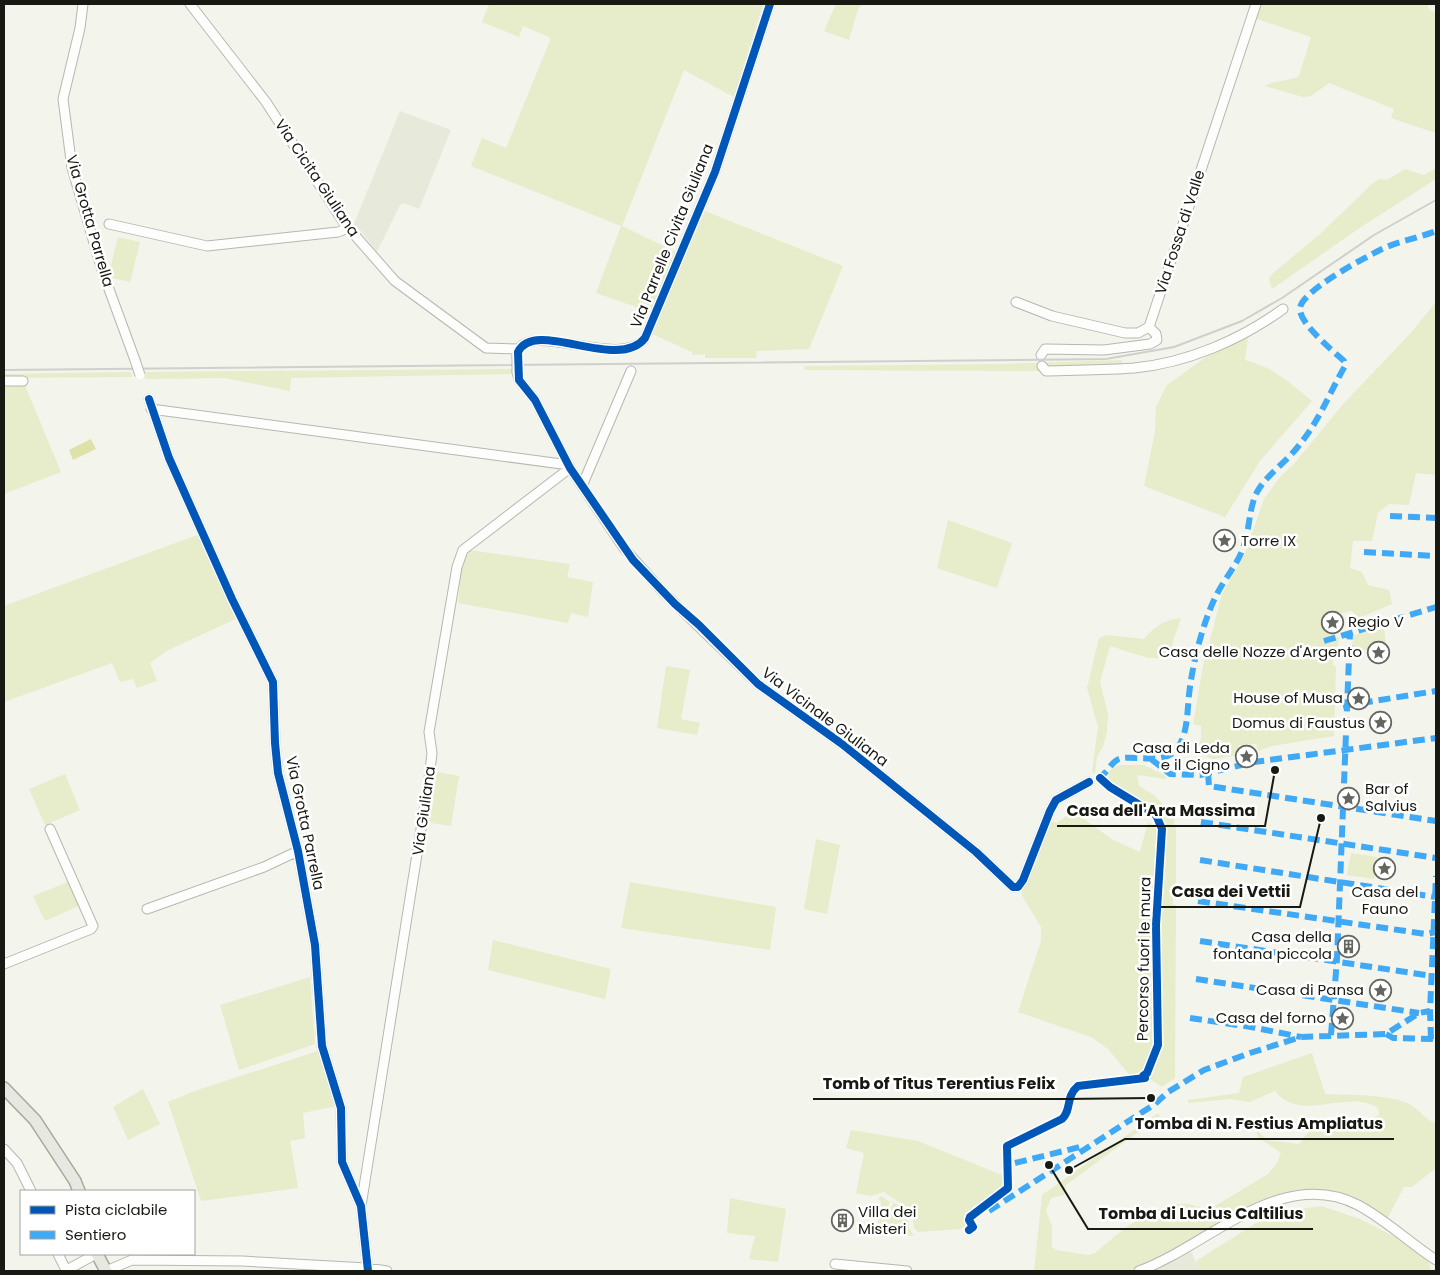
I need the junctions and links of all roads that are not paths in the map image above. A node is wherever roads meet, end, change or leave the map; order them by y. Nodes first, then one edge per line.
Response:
1 (83, 4) edge
2 (190, 4) edge
3 (770, 4) edge
4 (1256, 4) edge
5 (109, 224) dead end
6 (348, 228) junction
7 (1016, 302) dead end
8 (1282, 309) dead end
9 (1149, 327) junction
10 (518, 352) junction
11 (1041, 355) dead end
12 (1042, 366) dead end
13 (631, 371) dead end
14 (140, 375) dead end
15 (4, 381) edge
16 (23, 381) dead end
17 (148, 399) dead end
18 (151, 409) junction
19 (569, 467) junction
20 (582, 486) junction
21 (1089, 782) dead end
22 (50, 829) dead end
23 (298, 851) junction
24 (147, 910) dead end
25 (4, 964) edge
26 (4, 1088) edge
27 (4, 1149) edge
28 (30, 1190) edge
29 (79, 1190) edge
30 (361, 1206) junction
31 (58, 1255) edge
32 (95, 1255) edge
33 (98, 1255) edge
34 (1433, 1258) edge
35 (836, 1264) dead end
36 (368, 1270) edge
37 (66, 1271) edge
38 (106, 1271) edge
39 (387, 1271) edge
40 (907, 1271) edge
41 (1139, 1271) edge

1 - 14 street, Via Grotta Parrella, bridge
2 - 6 street, Via Cicita Giuliana
3 - 10 street, Via Parrelle Civita Giuliana
4 - 9 street, Via Fossa di Valle
5 - 6 street
6 - 10 street, Via Cicita Giuliana
7 - 9 street
8 - 12 street
9 - 11 street, Via Fossa di Valle
10 - 19 street, bridge
13 - 20 street
15 - 16 street
17 - 18 street, Via Grotta Parrella
18 - 19 street
18 - 23 street, Via Grotta Parrella
19 - 20 street, Via Vicinale Giuliana
19 - 30 street, Via Giuliana
20 - 21 street, Via Vicinale Giuliana
22 - 25 street
23 - 24 street
23 - 30 street, Via Grotta Parrella
26 - 29 main road
27 - 28 street
30 - 36 street, Via Grotta Parrella
31 - 37 street
32 - 37 street
33 - 38 main road
34 - 41 street
35 - 40 street
36 - 38 street
36 - 39 street

